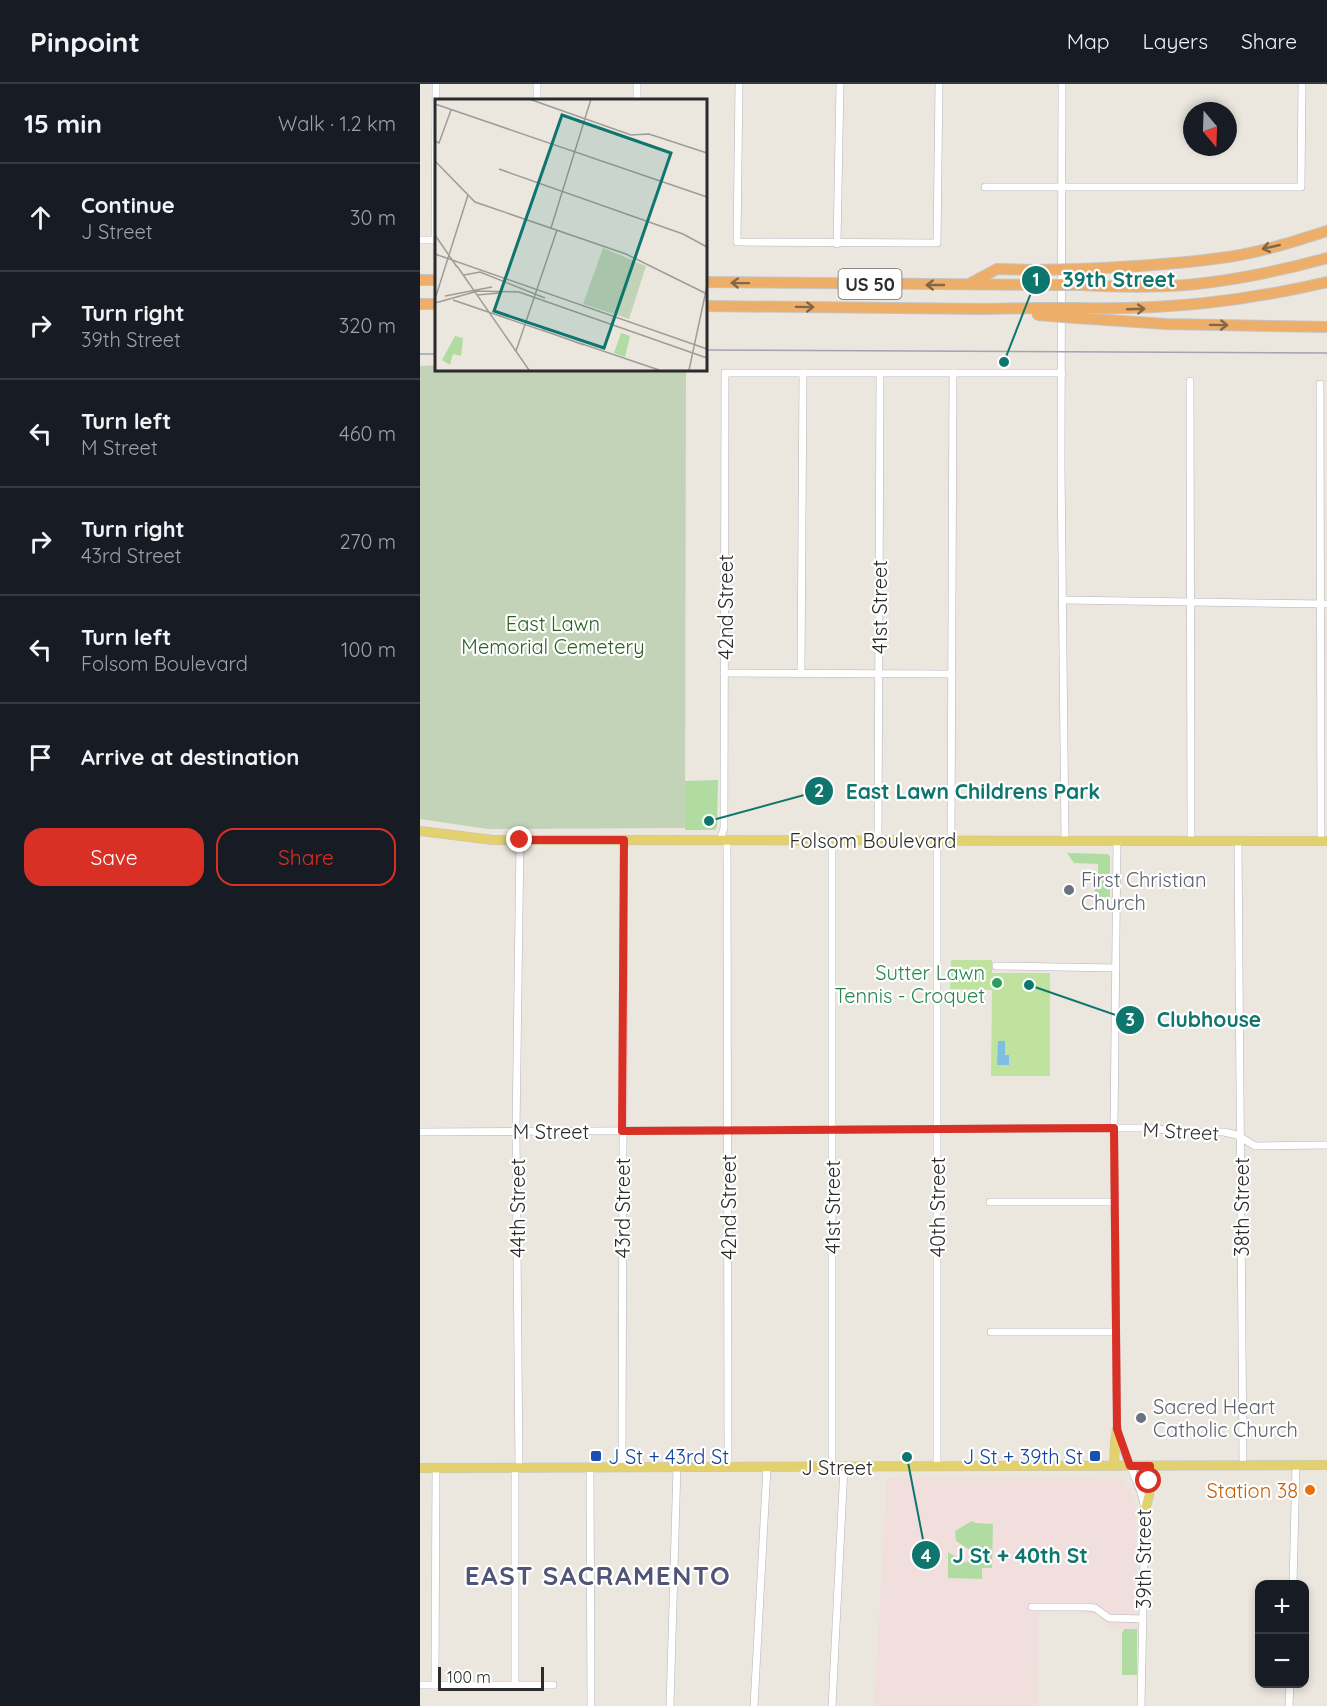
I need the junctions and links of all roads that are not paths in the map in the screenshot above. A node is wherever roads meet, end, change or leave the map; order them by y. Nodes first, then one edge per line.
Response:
1 (436, 84) edge
2 (739, 84) edge
3 (840, 84) edge
4 (939, 84) edge
5 (1062, 84) edge
6 (1302, 84) edge
7 (436, 99) edge
8 (985, 188) dead end
9 (1062, 188) junction
10 (1327, 231) edge
11 (837, 244) junction
12 (1327, 258) edge
13 (706, 282) edge
14 (1327, 282) edge
15 (968, 285) junction
16 (706, 306) edge
17 (1078, 313) junction
18 (1327, 327) edge
19 (803, 373) junction
20 (953, 373) junction
21 (1062, 373) junction
22 (880, 374) junction
23 (1190, 381) dead end
24 (1320, 384) dead end
25 (1063, 600) junction
26 (1191, 602) junction
27 (1324, 604) edge
28 (724, 673) junction
29 (801, 674) junction
30 (879, 674) junction
31 (952, 674) junction
32 (420, 831) edge
33 (520, 840) junction
34 (624, 840) junction
35 (723, 840) junction
36 (832, 840) junction
37 (937, 840) junction
38 (951, 840) junction
39 (878, 841) junction
40 (1065, 841) junction
41 (1117, 841) junction
42 (1191, 841) junction
43 (1238, 841) junction
44 (1324, 841) edge
45 (996, 966) dead end
46 (1116, 968) junction
47 (1114, 1128) junction
48 (832, 1130) junction
49 (937, 1130) junction
50 (622, 1131) junction
51 (727, 1131) junction
52 (420, 1132) edge
53 (516, 1132) junction
54 (1240, 1137) junction
55 (1327, 1145) edge
56 (990, 1202) dead end
57 (1115, 1202) junction
58 (991, 1332) dead end
59 (1116, 1332) junction
60 (1117, 1429) junction
61 (1243, 1465) junction
62 (1296, 1465) junction
63 (1327, 1465) edge
64 (937, 1466) junction
65 (1114, 1466) junction
66 (1130, 1466) junction
67 (1150, 1466) junction
68 (622, 1467) junction
69 (677, 1467) junction
70 (728, 1467) junction
71 (767, 1467) junction
72 (832, 1467) junction
73 (844, 1467) junction
74 (420, 1468) edge
75 (436, 1468) junction
76 (517, 1468) junction
77 (590, 1468) junction
78 (1145, 1510) junction
79 (1293, 1580) edge
80 (1032, 1607) dead end
81 (1143, 1619) junction
82 (420, 1685) edge
83 (435, 1685) junction
84 (515, 1685) junction
85 (553, 1685) dead end
86 (1290, 1688) edge
87 (591, 1706) edge
88 (670, 1706) edge
89 (754, 1706) edge
90 (832, 1706) edge
91 (1141, 1706) edge
92 (1289, 1706) edge

1 - 7 street
2 - 11 street
3 - 11 street
4 - 11 street
5 - 9 street
6 - 9 street
8 - 9 street
9 - 21 street
10 -> 15 highway, bridge
12 - 15 highway, US 50, bridge
15 -> 13 highway, US 50
17 -> 14 highway
16 -> 17 highway, US 50, bridge
17 -> 18 highway
19 - 22 street
19 - 28 street, 42nd Street
19 - 29 street
20 - 21 street
20 - 22 street
20 - 31 street
21 - 25 street
22 - 30 street, 41st Street
23 - 26 street
24 - 27 street
25 - 26 street
25 - 40 street
26 - 27 street
26 - 42 street
27 - 44 street
28 - 29 street
28 - 35 street, 42nd Street
29 - 30 street
30 - 31 street
30 - 39 street, 41st Street
31 - 38 street
32 - 33 main road, Folsom Boulevard
33 - 34 main road, Folsom Boulevard
33 - 53 street, 44th Street
34 - 35 main road, Folsom Boulevard
34 - 50 street, 43rd Street
35 - 36 main road, Folsom Boulevard
35 - 51 street, 42nd Street
36 - 39 main road, Folsom Boulevard
36 - 48 street, 41st Street
37 - 38 main road, Folsom Boulevard
37 - 39 main road, Folsom Boulevard
37 - 49 street, 40th Street
38 - 40 main road, Folsom Boulevard
40 - 41 main road, Folsom Boulevard
41 - 42 main road, Folsom Boulevard
41 - 46 street, 39th Street
42 - 43 main road, Folsom Boulevard
43 - 44 main road, Folsom Boulevard
43 - 54 street, 38th Street
45 - 46 street
46 - 47 street, 39th Street
47 - 49 street, M Street
47 - 54 street, M Street
47 - 57 street, 39th Street
48 - 49 street, M Street
48 - 51 street, M Street
48 - 72 street, 41st Street
49 - 64 street, 40th Street
50 - 51 street, M Street
50 - 53 street, M Street
50 - 68 street, 43rd Street
51 - 70 street, 42nd Street
52 - 53 street, M Street
53 - 76 street, 44th Street
54 - 55 street, M Street
54 - 61 street, 38th Street
56 - 57 street
57 - 59 street, 39th Street
58 - 59 street
59 - 60 street, 39th Street
60 - 65 main road
60 - 66 street, 39th Street
61 - 62 main road, J Street
61 - 67 main road, J Street
62 - 63 main road, J Street
62 - 79 street
64 - 65 main road, J Street
64 - 73 main road, J Street
65 - 66 main road, J Street
66 - 67 main road, J Street
66 - 78 street, 39th Street
67 - 78 main road
68 - 69 main road, J Street
68 - 77 main road, J Street
69 - 70 main road, J Street
69 - 88 street
70 - 71 main road, J Street
71 - 72 main road, J Street
71 - 89 street
72 - 73 main road, J Street
73 - 90 street
74 - 75 main road, J Street
75 - 76 main road, J Street
75 - 83 street
76 - 77 main road, J Street
76 - 84 street, 44th Street
77 - 87 street
78 - 81 street, 39th Street
80 - 81 street
81 - 91 street, 39th Street
82 - 83 street
83 - 84 street
84 - 85 street
86 - 92 street

